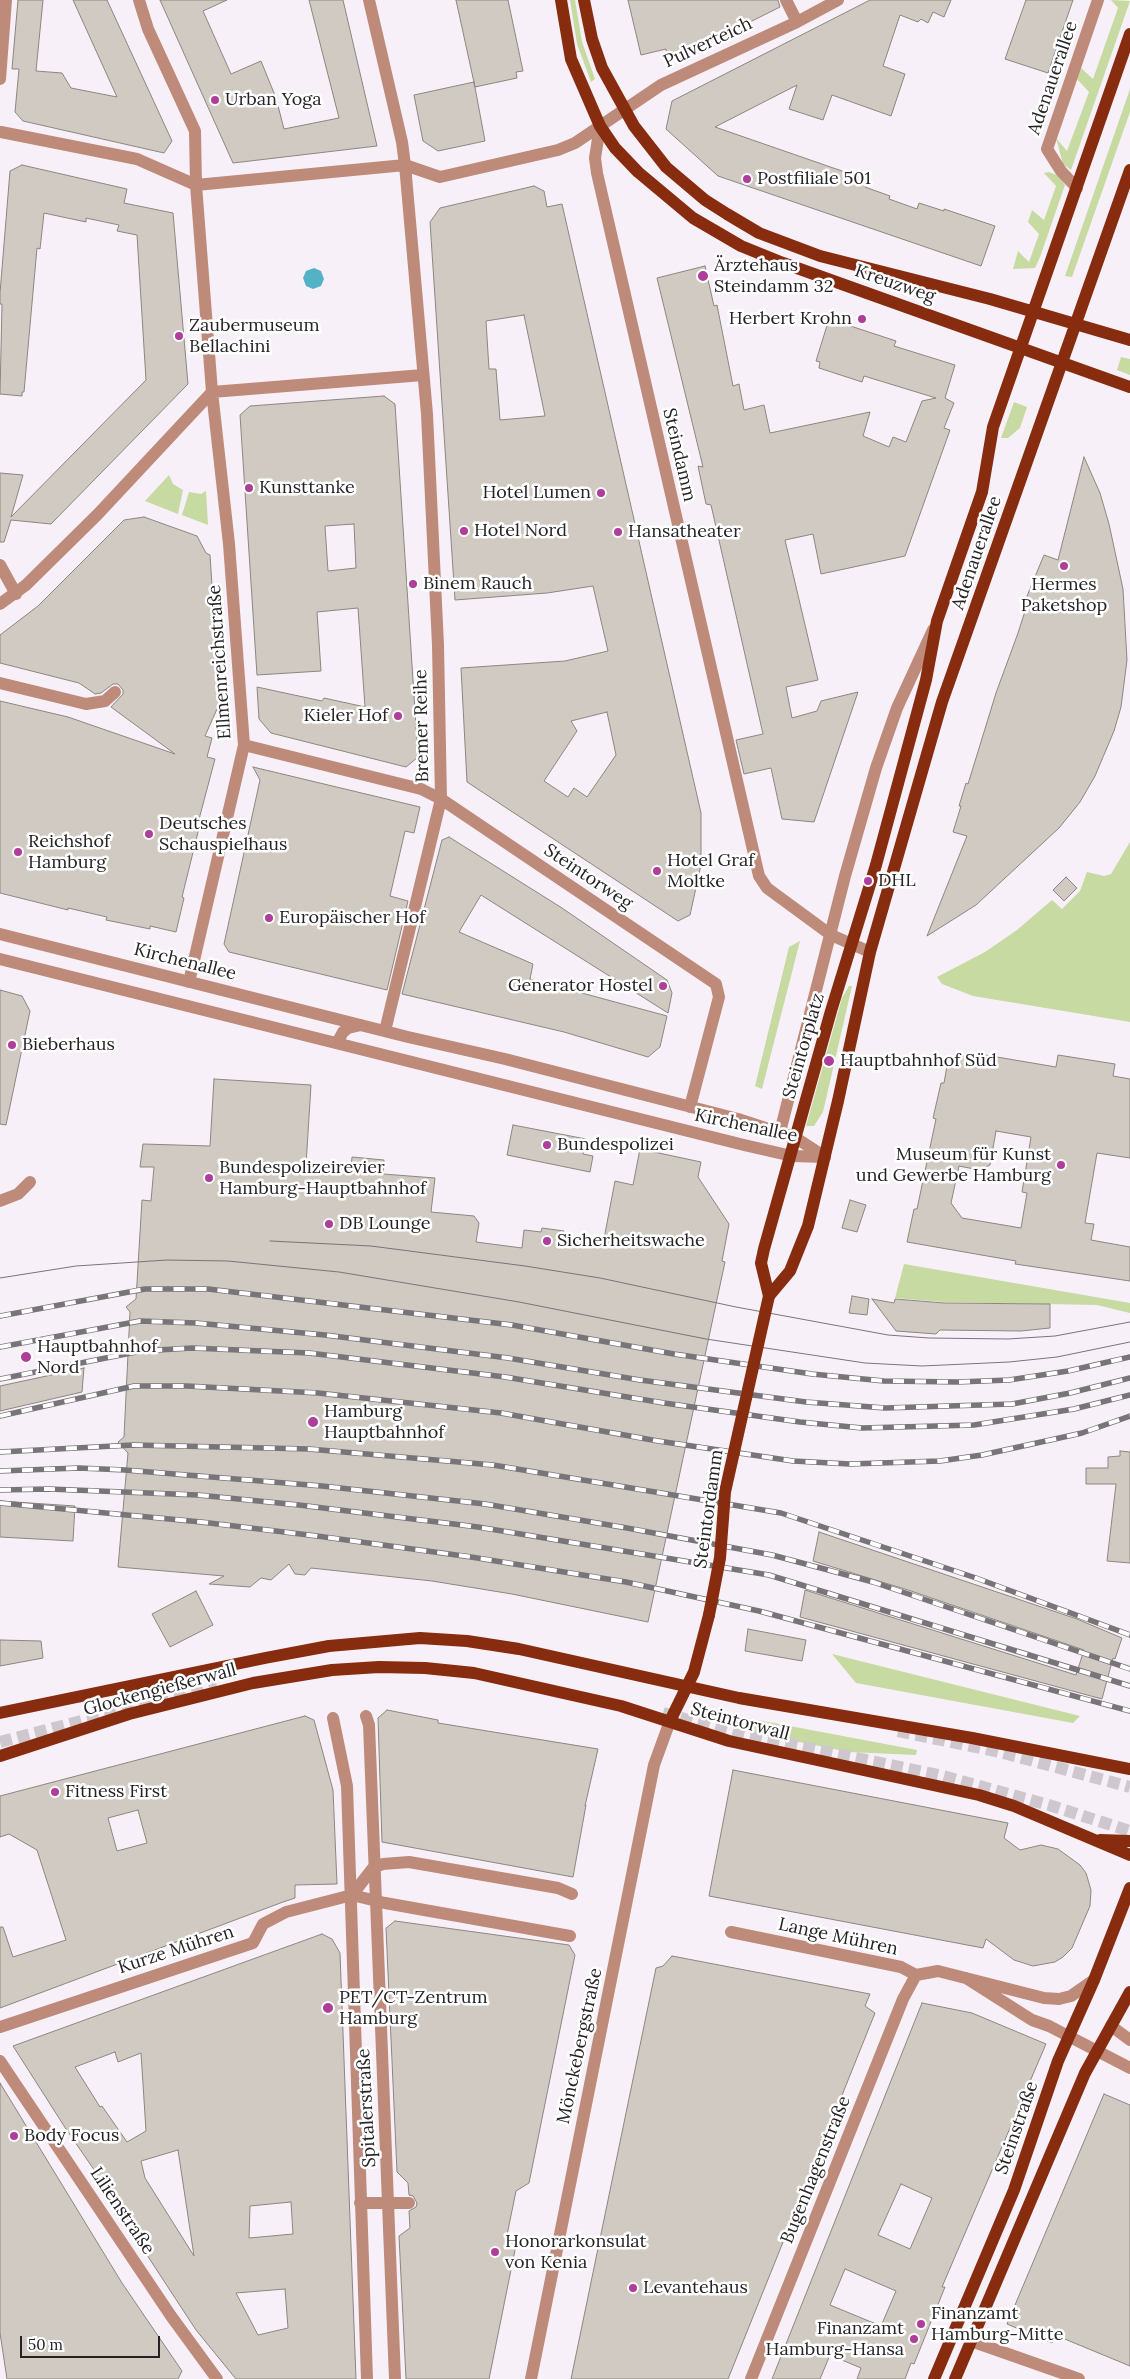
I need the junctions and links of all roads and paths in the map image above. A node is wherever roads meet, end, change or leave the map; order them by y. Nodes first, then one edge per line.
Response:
1 (6, 0) edge
2 (139, 0) edge
3 (369, 0) edge
4 (561, 0) edge
5 (584, 0) edge
6 (786, 0) edge
7 (838, 0) edge
8 (1098, 0) edge
9 (797, 22) junction
10 (1130, 34) edge
11 (0, 79) edge
12 (624, 110) junction
13 (600, 126) junction
14 (0, 134) edge
15 (405, 165) junction
16 (1130, 170) edge
17 (196, 185) junction
18 (1077, 188) junction
19 (1034, 312) junction
20 (1076, 324) junction
21 (1130, 340) edge
22 (1022, 347) junction
23 (1063, 363) junction
24 (423, 375) junction
25 (1130, 387) edge
26 (212, 392) junction
27 (0, 565) edge
28 (16, 594) junction
29 (0, 604) edge
30 (937, 621) junction
31 (0, 683) edge
32 (115, 692) dead end
33 (244, 745) junction
34 (440, 799) junction
35 (0, 934) edge
36 (831, 935) junction
37 (852, 946) junction
38 (870, 952) junction
39 (0, 959) edge
40 (189, 982) junction
41 (361, 1025) junction
42 (385, 1031) junction
43 (337, 1043) junction
44 (690, 1107) junction
45 (780, 1132) junction
46 (796, 1138) junction
47 (792, 1156) junction
48 (825, 1157) junction
49 (30, 1182) dead end
50 (0, 1201) edge
51 (769, 1296) junction
52 (329, 1646) joint
53 (332, 1670) joint
54 (689, 1686) junction
55 (0, 1713) edge
56 (366, 1716) dead end
57 (333, 1718) dead end
58 (670, 1721) junction
59 (0, 1756) edge
60 (1130, 1769) edge
61 (1098, 1840) junction
62 (1130, 1841) edge
63 (1130, 1855) edge
64 (373, 1868) junction
65 (1130, 1888) edge
66 (572, 1894) dead end
67 (352, 1895) junction
68 (375, 1901) junction
69 (730, 1932) dead end
70 (570, 1936) dead end
71 (916, 1975) junction
72 (966, 1978) junction
73 (1094, 1980) junction
74 (1130, 1992) edge
75 (1111, 2026) junction
76 (0, 2027) edge
77 (1070, 2037) junction
78 (1130, 2040) edge
79 (1096, 2050) junction
80 (0, 2061) edge
81 (1130, 2068) edge
82 (360, 2203) junction
83 (388, 2203) junction
84 (409, 2203) dead end
85 (971, 2341) junction
86 (217, 2379) edge
87 (366, 2379) edge
88 (396, 2379) edge
89 (531, 2379) edge
90 (750, 2379) edge
91 (934, 2379) edge
92 (955, 2379) edge
93 (1079, 2379) edge

1 - 11 street
2 - 17 street, Ellmenreichstraße
3 - 15 street, Bremer Reihe
4 - 13 main road
5 - 12 main road
6 - 9 street
7 - 9 street, Pulverteich
8 - 18 street, Adenauerallee
9 - 12 street, Pulverteich
10 - 18 main road, Adenauerallee
12 - 13 street, Pulverteich
12 - 19 main road, Kreuzweg
13 - 15 street, Pulverteich
13 - 22 main road, Kreuzweg
13 - 36 street, Steindamm
14 - 17 street
15 - 17 street
15 - 24 street, Bremer Reihe
16 - 20 main road, Adenauerallee
17 - 26 street, Ellmenreichstraße
18 - 19 main road, Adenauerallee
19 - 20 main road, Kreuzweg
19 - 22 main road, Adenauerallee
20 - 21 main road, Kreuzweg
20 - 23 main road, Adenauerallee
22 - 23 main road, Kreuzweg
22 - 30 main road, Adenauerallee
23 - 25 main road, Kreuzweg
23 - 38 main road, Adenauerallee
24 - 26 street
24 - 34 street, Bremer Reihe
26 - 28 street
26 - 33 street, Ellmenreichstraße
27 - 28 street
28 - 29 street
30 - 36 street, Adenauerallee
30 - 37 main road, Adenauerallee
31 - 32 street
33 - 34 street, Steintorweg
33 - 40 street, Ellmenreichstraße
34 - 42 street, Bremer Reihe
34 - 44 street, Steintorweg
35 - 40 street, Kirchenallee
36 - 37 street, Steindamm
36 - 45 street, Steintorplatz
37 - 38 street, Steindamm
37 - 46 main road, Steintorplatz
38 - 48 main road
39 - 43 street, Kirchenallee
40 - 41 street, Kirchenallee
41 - 42 street, Kirchenallee
41 - 43 street
42 - 44 street, Kirchenallee
43 - 47 street, Kirchenallee
44 - 45 street, Kirchenallee
45 - 46 street, Kirchenallee
46 - 47 main road, Steintorplatz
46 - 48 street, Kirchenallee
47 - 48 street, Kirchenallee
47 - 51 main road, Steintordamm
48 - 51 main road, Steintordamm
49 - 50 street
51 - 54 main road, Steintordamm, bridge
52 - 54 main road, Steintorwall
52 - 55 main road, Glockengießerwall
53 - 58 main road, Steintorwall
53 - 59 main road, Glockengießerwall
54 - 58 main road, Steintordamm
54 - 60 main road, Steintorwall
56 - 64 street, Spitalerstraße
57 - 67 street, Spitalerstraße
58 - 61 main road, Steintorwall
58 - 89 street, Mönckebergstraße
61 - 62 main road
61 - 63 main road, Steintorwall
64 - 66 street
64 - 67 street
64 - 68 street, Spitalerstraße
65 - 73 main road, Steinstraße
67 - 68 street, Kurze Mühren
67 - 76 street, Kurze Mühren
67 - 82 street, Spitalerstraße
68 - 70 street
68 - 83 street, Spitalerstraße
69 - 71 street, Lange Mühren
71 - 72 street, Lange Mühren
71 - 90 street, Bugenhagenstraße
72 - 73 street, Lange Mühren
72 - 77 street, Lange Mühren
73 - 77 main road, Steinstraße
74 - 75 main road
75 - 78 street
75 - 79 main road
77 - 79 street, Lange Mühren
77 - 91 main road, Steinstraße
79 - 81 street, Lange Mühren
79 - 85 main road
80 - 86 street, Lilienstraße
82 - 83 street
82 - 87 street, Spitalerstraße
83 - 84 street
83 - 88 street, Spitalerstraße
85 - 92 main road
85 - 93 street

